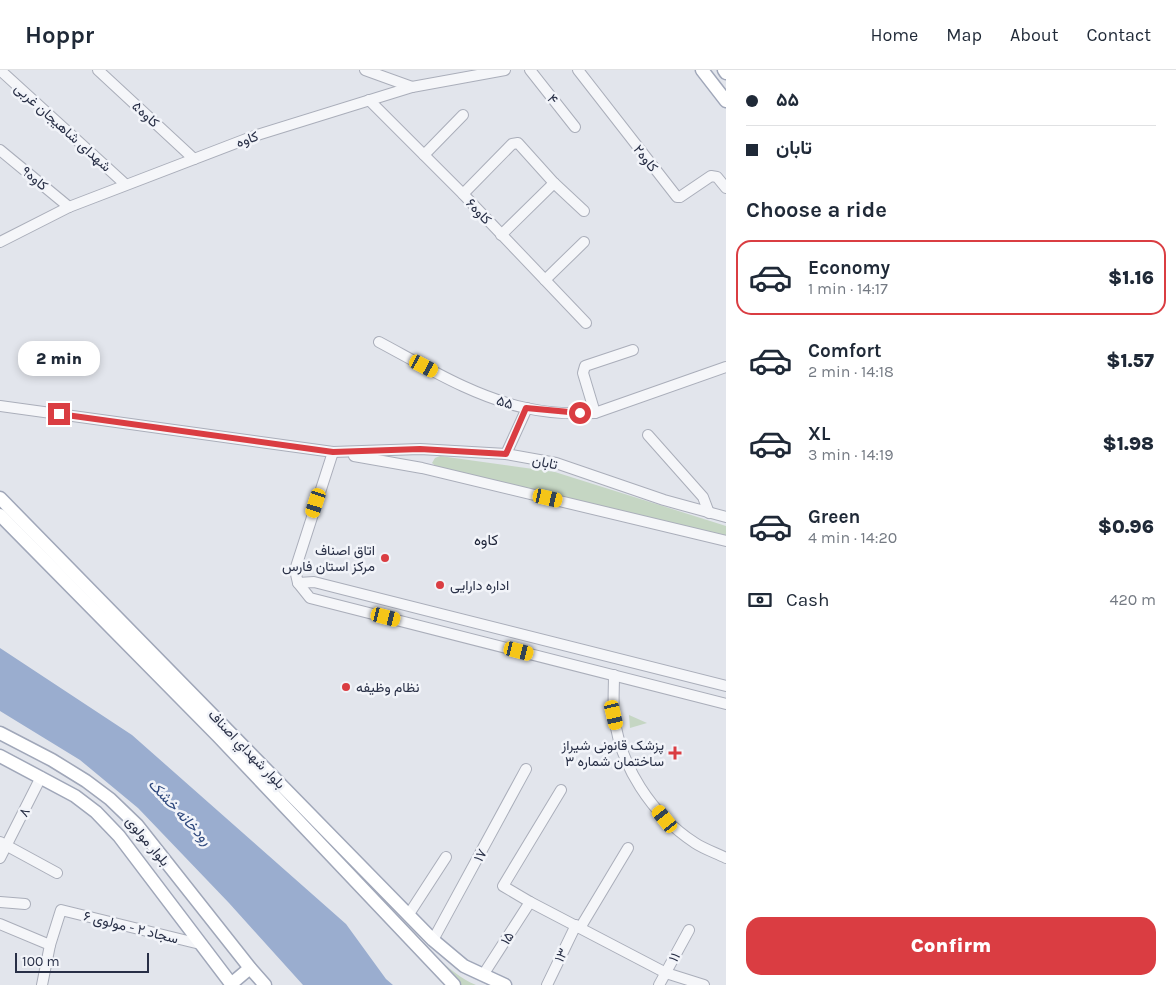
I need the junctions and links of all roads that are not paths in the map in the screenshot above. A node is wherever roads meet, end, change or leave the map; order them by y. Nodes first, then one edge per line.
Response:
1 (0, 70) edge
2 (98, 70) edge
3 (366, 70) edge
4 (505, 70) edge
5 (530, 70) edge
6 (578, 70) edge
7 (702, 70) edge
8 (377, 72) edge
9 (412, 87) junction
10 (369, 100) junction
11 (726, 101) edge
12 (462, 115) dead end
13 (576, 127) dead end
14 (0, 150) edge
15 (424, 155) junction
16 (194, 158) junction
17 (125, 184) junction
18 (554, 184) junction
19 (726, 188) edge
20 (463, 194) junction
21 (69, 207) junction
22 (584, 211) dead end
23 (501, 235) junction
24 (0, 242) edge
25 (584, 242) dead end
26 (545, 280) junction
27 (586, 323) dead end
28 (379, 342) dead end
29 (633, 350) dead end
30 (726, 367) edge
31 (0, 406) edge
32 (526, 408) junction
33 (595, 413) junction
34 (648, 435) dead end
35 (333, 452) junction
36 (506, 454) junction
37 (0, 498) edge
38 (709, 513) junction
39 (0, 515) edge
40 (726, 517) edge
41 (726, 541) edge
42 (298, 583) junction
43 (614, 676) junction
44 (726, 686) edge
45 (726, 704) edge
46 (0, 733) edge
47 (0, 756) edge
48 (526, 769) dead end
49 (41, 778) junction
50 (561, 790) dead end
51 (3, 844) edge
52 (628, 848) dead end
53 (446, 857) dead end
54 (0, 858) edge
55 (726, 858) edge
56 (56, 873) dead end
57 (0, 902) edge
58 (530, 902) junction
59 (25, 904) dead end
60 (409, 914) junction
61 (0, 924) edge
62 (578, 926) junction
63 (689, 930) dead end
64 (433, 940) junction
65 (200, 944) junction
66 (50, 946) junction
67 (250, 968) junction
68 (666, 973) junction
69 (484, 975) junction
70 (231, 984) edge
71 (42, 985) edge
72 (265, 985) edge
73 (454, 985) edge
74 (505, 985) edge
75 (547, 985) edge
76 (659, 985) edge
77 (704, 985) edge

1 - 17 street, شهدای شاهیجان غربی
2 - 16 street, کاوه۵
3 - 8 street
4 - 9 street, کاوه
5 - 13 street, ۴
6 - 19 street, کاوه۲
7 - 11 main road
8 - 9 street
9 - 10 street, کاوه
10 - 15 street, کاوه۶
10 - 16 street, کاوه
12 - 15 street
14 - 21 street, کاوه۹
15 - 20 street, کاوه۶
16 - 17 street, کاوه
17 - 21 street, کاوه
18 - 20 street
18 - 22 street
18 - 23 street
20 - 23 street, کاوه۶
21 - 24 street, کاوه
23 - 26 street, کاوه۶
25 - 26 street
26 - 27 street, کاوه۶
28 - 32 street, ۵۵
29 - 33 street
30 - 33 street, ۵۵
31 - 35 street, تابان
32 - 33 street, ۵۵
32 - 36 street
34 - 38 street
35 - 36 street, تابان
35 - 41 street
35 - 42 street
36 - 38 street, تابان
37 - 60 main road, بلوار شهداي اصناف
38 - 40 street, تابان
39 - 73 main road, بلوار شهداي اصناف
42 - 43 street
42 - 44 street
43 - 45 street
43 - 55 street
46 - 67 main road, بلوار مولوی
47 - 49 main road, بلوار مولوی
48 - 64 street, ۱۷
49 - 51 street, ۸
49 - 65 main road, بلوار مولوی
50 - 58 street
51 - 54 street
51 - 56 street
52 - 62 street, ۱۳
53 - 60 street
57 - 59 street
58 - 62 street
58 - 69 street, ۱۵
60 - 64 main road, بلوار شهداي اصناف
61 - 66 street
62 - 68 street
62 - 75 street, ۱۳
63 - 68 street, ۱۱
64 - 69 main road, بلوار شهداي اصناف
65 - 66 street, سجاد ۲ - مولوی ۶
65 - 70 main road, بلوار مولوی
66 - 71 street
67 - 70 main road
67 - 72 main road, بلوار مولوی
68 - 76 street, ۱۱
68 - 77 street
69 - 74 main road, بلوار شهداي اصناف

